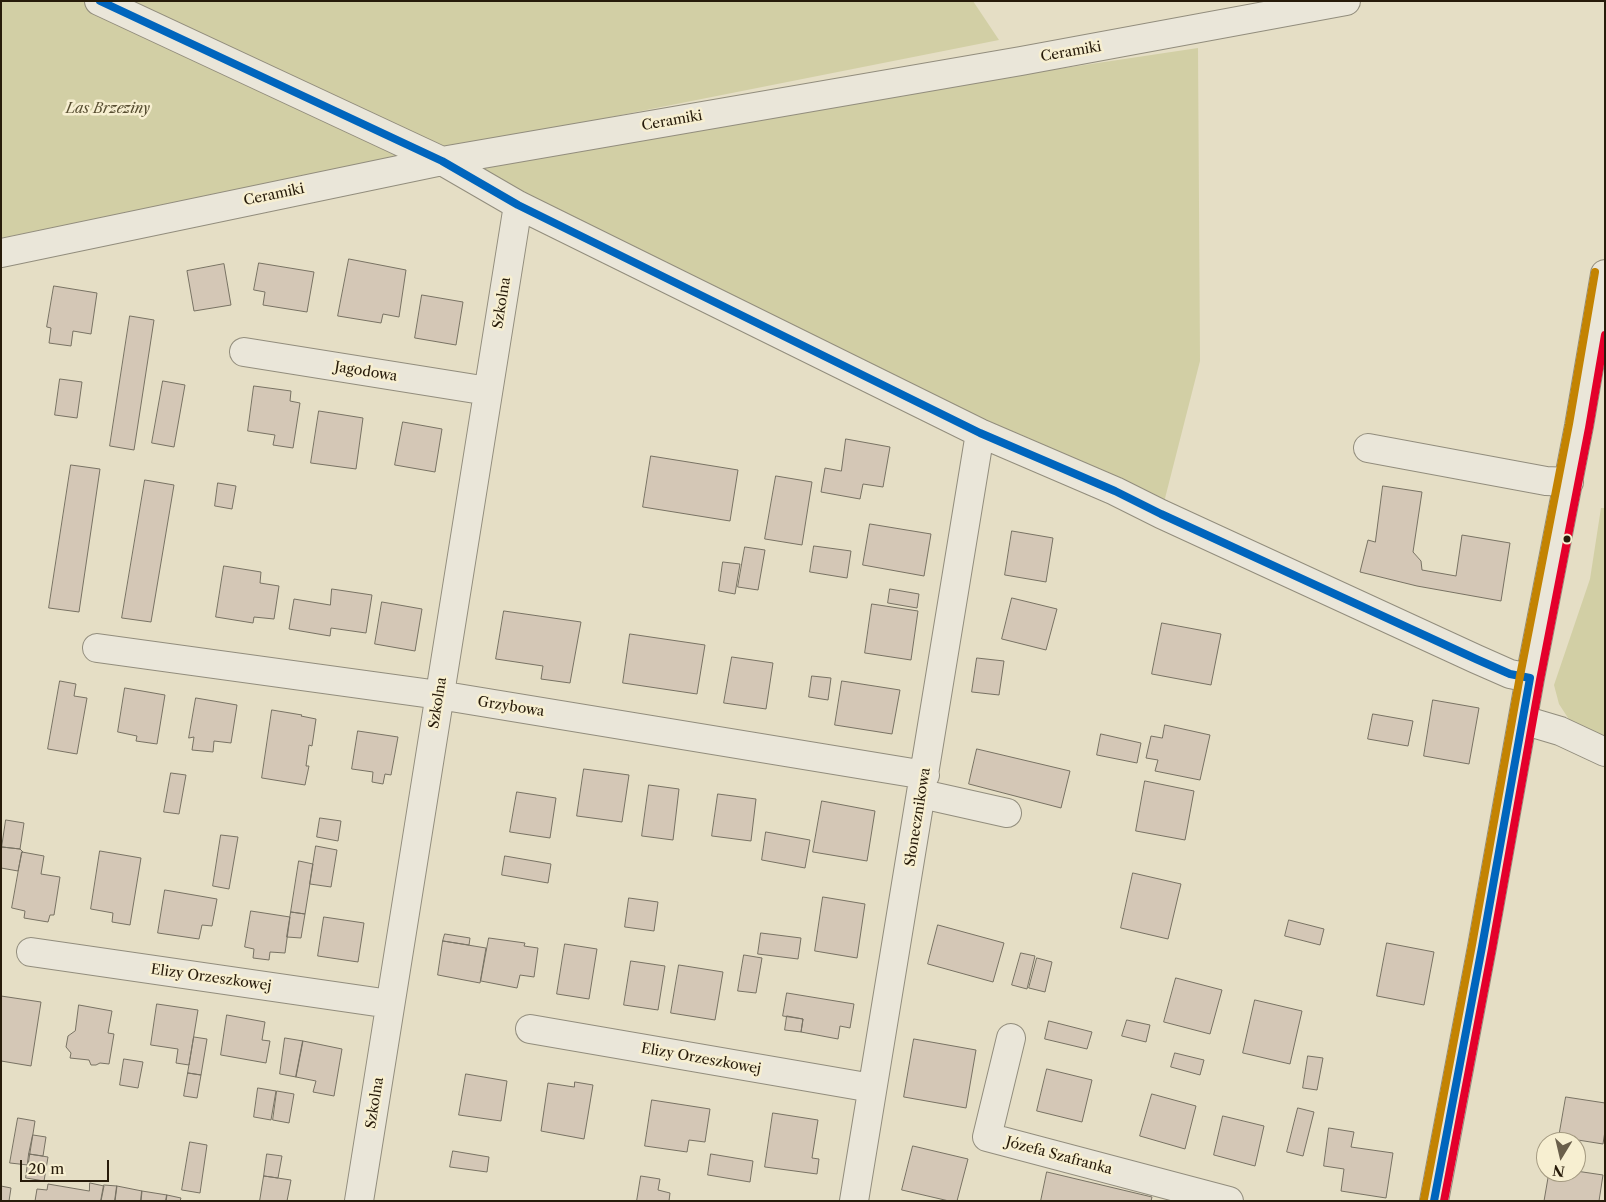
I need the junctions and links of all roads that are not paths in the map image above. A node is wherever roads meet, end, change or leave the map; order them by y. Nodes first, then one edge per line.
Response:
1 (100, 1) edge
2 (1346, 1) edge
3 (442, 161) junction
4 (518, 205) junction
5 (1, 252) edge
6 (1605, 274) edge
7 (244, 352) dead end
8 (488, 391) junction
9 (980, 433) junction
10 (1368, 448) dead end
11 (1568, 482) junction
12 (96, 648) dead end
13 (1530, 678) junction
14 (440, 695) junction
15 (1523, 720) junction
16 (1605, 752) edge
17 (923, 784) junction
18 (1007, 813) dead end
19 (31, 952) dead end
20 (390, 1004) junction
21 (530, 1029) dead end
22 (1011, 1038) dead end
23 (872, 1088) junction
24 (359, 1201) edge
25 (854, 1201) edge
26 (1229, 1201) edge
27 (1434, 1201) edge

1 - 3 street
2 - 3 street, Ceramiki
3 - 4 street
3 - 5 street, Ceramiki
4 - 8 street, Szkolna
4 - 9 street
6 - 11 street
7 - 8 street, Jagodowa
8 - 14 street, Szkolna
9 - 13 street
9 - 17 street, Słonecznikowa
10 - 11 street
11 - 13 street
12 - 14 street, Grzybowa
13 - 15 street
14 - 17 street, Grzybowa
14 - 20 street, Szkolna
15 - 16 street
15 - 27 street
17 - 18 street, Grzybowa
17 - 23 street, Słonecznikowa
19 - 20 street, Elizy Orzeszkowej
20 - 24 street, Szkolna
21 - 23 street, Elizy Orzeszkowej
22 - 26 street, Józefa Szafranka
23 - 25 street, Słonecznikowa

